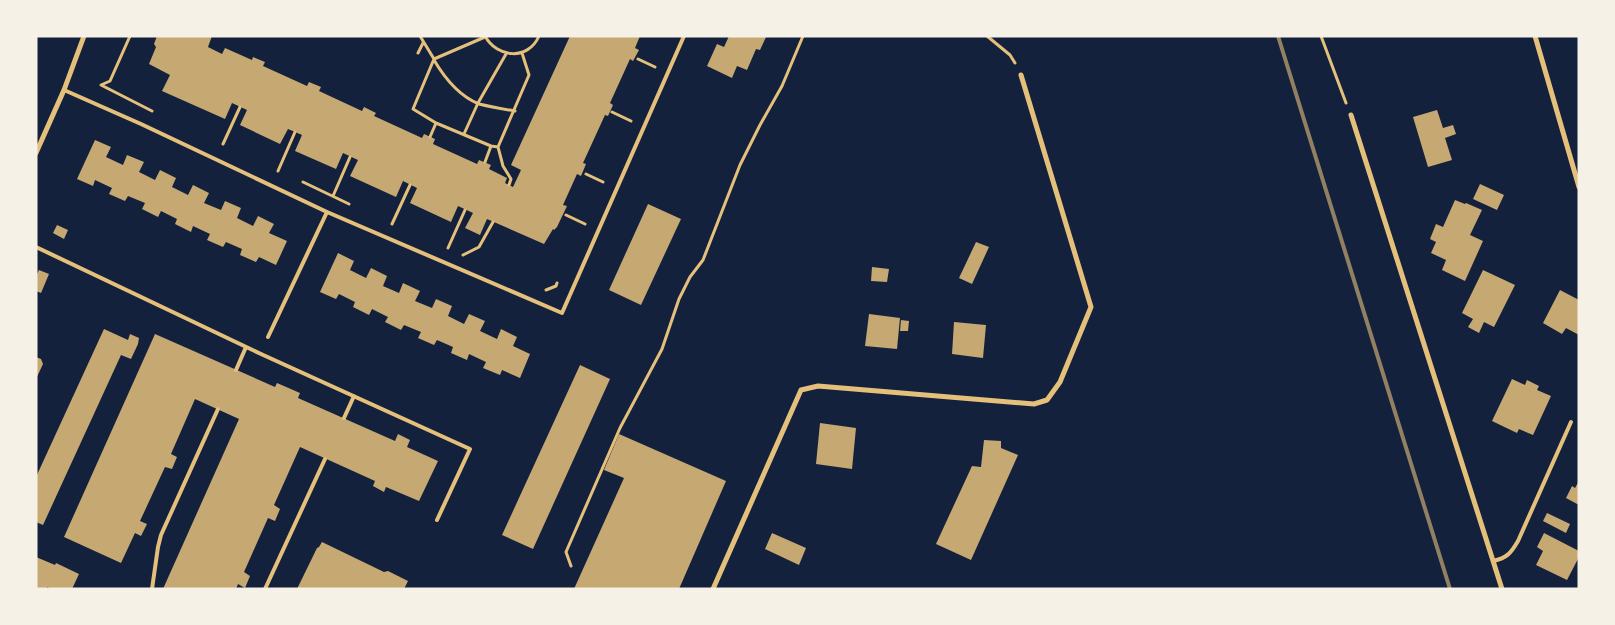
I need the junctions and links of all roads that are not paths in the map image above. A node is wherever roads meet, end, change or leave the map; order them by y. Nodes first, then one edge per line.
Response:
1 (684, 36) edge
2 (1535, 36) edge
3 (82, 37) edge
4 (1021, 75) road end
5 (64, 90) junction
6 (1351, 115) road end
7 (36, 137) edge
8 (42, 140) junction
9 (36, 153) edge
10 (1579, 187) edge
11 (327, 212) junction
12 (36, 247) edge
13 (268, 337) dead end
14 (246, 347) junction
15 (236, 370) dead end
16 (354, 396) junction
17 (218, 410) dead end
18 (344, 418) dead end
19 (1571, 422) dead end
20 (325, 459) dead end
21 (437, 520) dead end
22 (1494, 561) junction
23 (152, 589) edge
24 (265, 589) edge
25 (713, 589) edge
26 (1502, 589) edge

1 - 11 lane
2 - 10 street
3 - 5 street
4 - 25 street
5 - 8 street
5 - 11 lane
6 - 22 street
7 - 8 lane
8 - 9 street
11 - 13 lane
12 - 14 lane
14 - 15 lane
14 - 16 lane
16 - 18 lane
16 - 21 lane
17 - 23 lane
19 - 22 lane
20 - 24 lane
22 - 26 street

